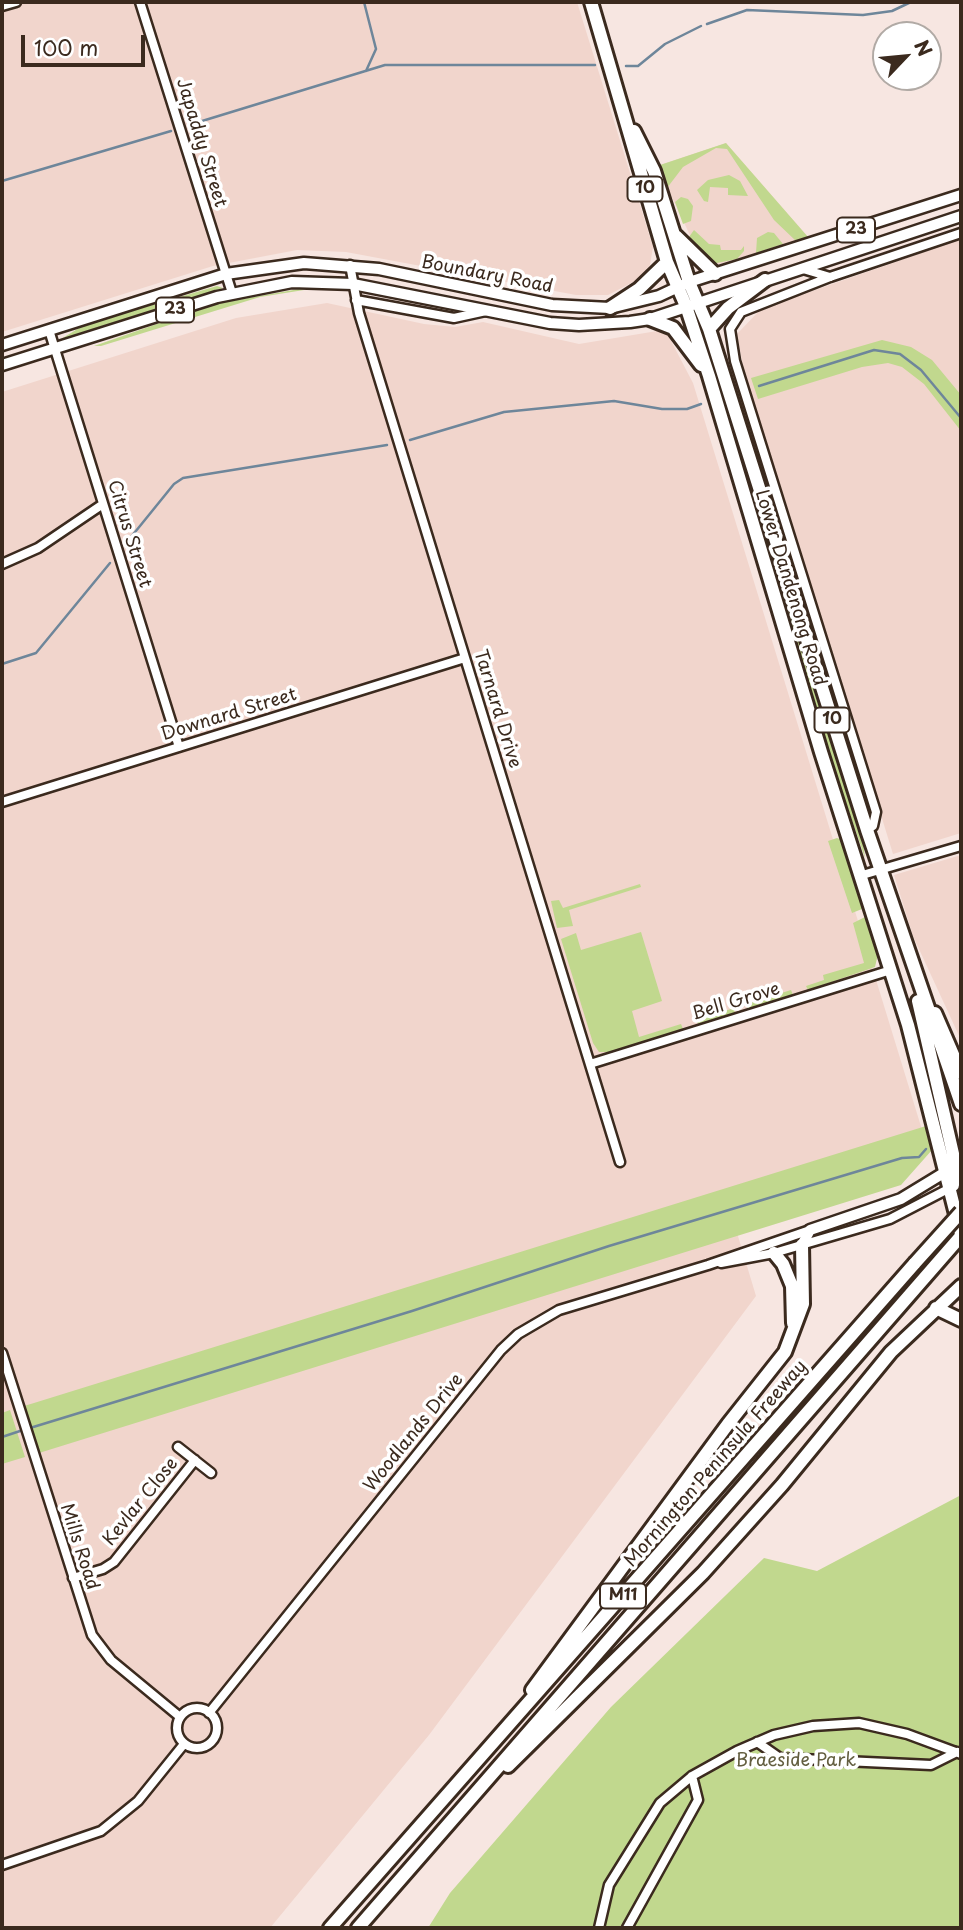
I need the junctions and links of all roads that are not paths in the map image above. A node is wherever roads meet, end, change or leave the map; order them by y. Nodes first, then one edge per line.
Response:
1 (16, 2) edge
2 (140, 2) edge
3 (591, 2) edge
4 (2, 6) edge
5 (626, 115) junction
6 (961, 195) edge
7 (961, 216) edge
8 (674, 233) junction
9 (961, 233) edge
10 (667, 261) junction
11 (350, 265) junction
12 (802, 268) junction
13 (226, 274) junction
14 (715, 274) junction
15 (830, 278) junction
16 (765, 280) junction
17 (689, 282) junction
18 (353, 284) junction
19 (677, 288) junction
20 (232, 293) junction
21 (356, 300) junction
22 (692, 304) junction
23 (610, 308) junction
24 (486, 311) junction
25 (650, 319) junction
26 (709, 329) junction
27 (49, 330) junction
28 (2, 345) edge
29 (55, 349) junction
30 (719, 359) junction
31 (2, 365) edge
32 (739, 373) junction
33 (709, 376) junction
34 (103, 504) junction
35 (2, 564) edge
36 (466, 658) junction
37 (179, 747) junction
38 (2, 802) edge
39 (867, 830) junction
40 (961, 846) edge
41 (881, 870) junction
42 (859, 876) junction
43 (912, 967) junction
44 (891, 970) junction
45 (920, 989) junction
46 (590, 1064) junction
47 (961, 1073) edge
48 (961, 1104) edge
49 (620, 1162) dead end
50 (954, 1164) edge
51 (950, 1188) junction
52 (961, 1212) edge
53 (810, 1230) junction
54 (961, 1235) edge
55 (802, 1245) junction
56 (774, 1253) junction
57 (708, 1265) junction
58 (961, 1286) edge
59 (936, 1308) junction
60 (961, 1320) edge
61 (792, 1338) junction
62 (2, 1353) edge
63 (178, 1447) dead end
64 (195, 1460) junction
65 (211, 1473) dead end
66 (73, 1578) junction
67 (209, 1713) junction
68 (180, 1717) junction
69 (757, 1742) junction
70 (184, 1744) junction
71 (959, 1753) edge
72 (477, 1763) junction
73 (692, 1776) junction
74 (2, 1865) edge
75 (330, 1928) edge
76 (360, 1928) edge
77 (599, 1928) edge
78 (627, 1928) edge

1 - 4 street
2 - 13 street, Japaddy Street
3 - 5 highway, Lower Dandenong Road / 10
5 - 8 highway, Lower Dandenong Road / 10
5 - 10 highway, Lower Dandenong Road / 10
6 - 14 main road, Boundary Road / 23
7 - 12 main road, Boundary Road / 23
8 - 14 highway
8 - 17 highway, Lower Dandenong Road / 10
9 - 15 street
10 - 19 highway, Lower Dandenong Road / 10
10 - 23 highway
11 - 13 main road, Boundary Road / 23
11 - 18 street, Tarnard Drive
11 - 23 main road, Boundary Road / 23
12 - 15 street
12 - 16 main road, Boundary Road / 23
13 - 20 street, Japaddy Street
13 - 27 main road, Boundary Road / 23
14 - 17 main road, Boundary Road / 23
15 - 32 street, Lower Dandenong Road
16 - 22 main road, Boundary Road / 23
16 - 26 highway
17 - 19 main road, Boundary Road / 23
17 - 22 highway, Lower Dandenong Road / 10
18 - 20 main road, Boundary Road / 23
18 - 21 street, Tarnard Drive
18 - 24 main road, Boundary Road / 23
19 - 22 highway, Lower Dandenong Road / 10
19 - 23 main road, Boundary Road / 23
20 - 29 main road, Boundary Road / 23
21 - 24 street, Boundary Road
21 - 36 street, Tarnard Drive
22 - 25 main road, Boundary Road / 23
22 - 26 highway, Lower Dandenong Road / 10
22 - 33 highway, Lower Dandenong Road / 10
24 - 25 main road, Boundary Road / 23
25 - 33 highway
26 - 30 highway, Lower Dandenong Road / 10
27 - 28 main road, Boundary Road / 23
27 - 29 street, Citrus Street
29 - 31 main road, Boundary Road / 23
29 - 34 street, Citrus Street
30 - 32 street
30 - 39 highway, Lower Dandenong Road / 10
32 - 39 street, Lower Dandenong Road
33 - 42 highway, Lower Dandenong Road / 10
34 - 35 street
34 - 37 street, Citrus Street
36 - 37 street, Downard Street
36 - 46 street, Tarnard Drive
37 - 38 street, Downard Street
39 - 41 highway, Lower Dandenong Road / 10
40 - 41 street
41 - 42 street
41 - 43 highway, Lower Dandenong Road / 10
42 - 44 highway, Lower Dandenong Road / 10
43 - 45 highway, Lower Dandenong Road / 10
43 - 50 highway
44 - 46 street, Bell Grove
44 - 50 highway, Lower Dandenong Road / 10
45 - 47 highway
45 - 48 highway, Lower Dandenong Road / 10
46 - 49 street, Tarnard Drive
50 - 51 highway
50 - 53 main road, Woodlands Drive
51 - 54 highway
51 - 55 street, Woodlands Drive
52 - 72 highway, Mornington Peninsula Freeway / M11, bridge
53 - 55 main road
53 - 57 street, Woodlands Drive
54 - 76 highway, Mornington Peninsula Freeway / M11
55 - 56 street, Woodlands Drive
55 - 61 highway
56 - 57 street, Woodlands Drive
56 - 61 highway
57 - 67 street, Woodlands Drive
58 - 59 highway
59 - 60 highway
59 - 76 highway
61 - 72 highway
62 - 66 street, Mills Road
63 - 64 street, Kevlar Close
64 - 65 street, Kevlar Close
64 - 66 street, Kevlar Close
66 - 68 street, Mills Road
67 - 68 street
67 - 70 street
68 - 70 street
69 - 71 street
69 - 71 street
69 - 73 street
70 - 74 street
72 - 75 highway, Mornington Peninsula Freeway / M11
73 - 77 street
73 - 78 street

